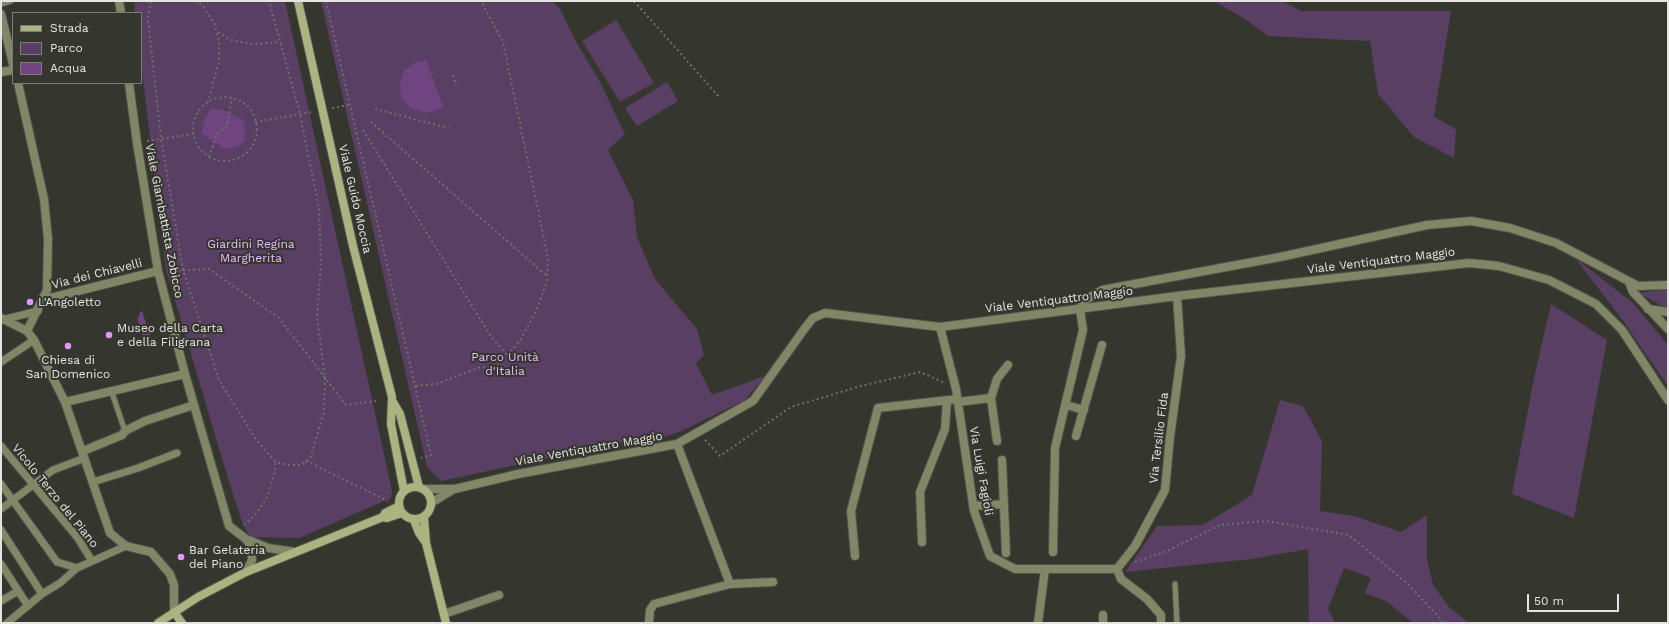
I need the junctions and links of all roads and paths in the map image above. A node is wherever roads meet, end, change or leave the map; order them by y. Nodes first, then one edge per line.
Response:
1 (11, 1) edge
2 (119, 1) edge
3 (151, 1) edge
4 (195, 1) edge
5 (269, 1) edge
6 (298, 1) edge
7 (326, 1) edge
8 (481, 1) edge
9 (634, 1) edge
10 (1, 4) edge
11 (121, 12) edge
12 (1, 14) edge
13 (217, 31) junction
14 (10, 36) edge
15 (281, 42) junction
16 (12, 55) edge
17 (12, 70) edge
18 (1, 72) edge
19 (453, 75) dead end
20 (18, 84) edge
21 (129, 84) edge
22 (456, 86) dead end
23 (232, 98) junction
24 (720, 98) dead end
25 (208, 102) junction
26 (349, 105) junction
27 (375, 108) dead end
28 (323, 110) junction
29 (300, 114) junction
30 (255, 122) junction
31 (370, 122) dead end
32 (449, 128) dead end
33 (363, 130) dead end
34 (194, 134) junction
35 (161, 139) junction
36 (137, 143) junction
37 (209, 157) junction
38 (182, 270) junction
39 (158, 271) junction
40 (547, 276) junction
41 (1629, 282) junction
42 (1668, 285) edge
43 (1177, 296) junction
44 (42, 300) junction
45 (1080, 309) junction
46 (1648, 309) junction
47 (38, 311) junction
48 (1668, 312) edge
49 (1, 320) edge
50 (940, 327) junction
51 (1668, 329) edge
52 (27, 331) junction
53 (34, 340) junction
54 (1102, 345) dead end
55 (507, 355) junction
56 (1, 362) edge
57 (1008, 365) dead end
58 (185, 374) junction
59 (325, 378) junction
60 (416, 386) junction
61 (956, 389) junction
62 (111, 390) junction
63 (991, 398) junction
64 (947, 400) junction
65 (1668, 400) edge
66 (376, 401) dead end
67 (958, 401) junction
68 (65, 402) junction
69 (393, 402) junction
70 (194, 405) junction
71 (1066, 405) junction
72 (1084, 410) junction
73 (125, 431) junction
74 (698, 431) junction
75 (1076, 436) dead end
76 (997, 441) dead end
77 (677, 444) junction
78 (1, 446) edge
79 (176, 453) dead end
80 (84, 454) junction
81 (420, 458) dead end
82 (1002, 460) dead end
83 (306, 461) junction
84 (276, 462) junction
85 (93, 482) junction
86 (1, 484) edge
87 (34, 484) junction
88 (421, 488) junction
89 (455, 489) junction
90 (404, 491) junction
91 (389, 501) dead end
92 (12, 502) junction
93 (431, 503) junction
94 (1004, 504) junction
95 (973, 506) junction
96 (1, 509) edge
97 (400, 509) junction
98 (424, 517) junction
99 (414, 520) junction
100 (1, 530) edge
101 (235, 532) junction
102 (246, 539) junction
103 (922, 542) dead end
104 (426, 543) junction
105 (126, 546) junction
106 (295, 552) junction
107 (1053, 552) dead end
108 (1006, 553) dead end
109 (855, 556) dead end
110 (92, 561) junction
111 (1, 564) edge
112 (77, 568) junction
113 (1045, 569) junction
114 (1117, 569) junction
115 (246, 572) junction
116 (773, 582) dead end
117 (730, 584) junction
118 (1175, 584) dead end
119 (18, 591) junction
120 (42, 594) junction
121 (500, 595) dead end
122 (1, 601) edge
123 (28, 606) junction
124 (174, 612) junction
125 (444, 614) junction
126 (161, 622) edge
127 (7, 623) edge
128 (182, 623) edge
129 (446, 623) edge
130 (649, 623) edge
131 (1038, 623) edge
132 (1162, 623) edge
133 (1177, 623) edge
134 (1444, 623) edge

1 - 10 lane
2 - 11 street
3 - 35 path
4 - 13 path
5 - 15 path
6 - 28 main road, Viale Guido Moccia
7 - 26 path
8 - 40 path
9 - 24 path
12 - 14 street
13 - 15 path
13 - 25 path
14 - 16 street
15 - 29 path
17 - 18 street
19 - 22 path
20 - 44 street
21 - 36 street, Viale Giambattista Zobicco
23 - 25 path
23 - 30 path
23 - 37 path
25 - 34 path
26 - 28 path
26 - 60 path
27 - 32 path
28 - 29 path
28 - 69 main road, Viale Guido Moccia
29 - 30 path
29 - 59 path
30 - 37 path
31 - 40 path
33 - 55 path
34 - 35 path
34 - 37 path
35 - 36 path
35 - 38 path
36 - 39 street, Viale Giambattista Zobicco
38 - 39 path
38 - 59 path
38 - 84 path
39 - 44 street, Via dei Chiavelli
39 - 58 street, Viale Giambattista Zobicco
40 - 55 path
41 - 42 street
41 - 45 street
41 - 46 street
43 - 45 street, Viale Ventiquattro Maggio
43 - 65 street, Viale Ventiquattro Maggio
43 - 114 street, Via Tersilio Fida
44 - 47 street
45 - 50 street, Viale Ventiquattro Maggio
45 - 71 street
46 - 48 street
46 - 51 street
47 - 49 street
47 - 52 street
49 - 52 street
50 - 61 street, Via Luigi Fagioli
50 - 74 street, Viale Ventiquattro Maggio
52 - 53 street
53 - 56 street
53 - 68 street
54 - 72 street
55 - 60 path
57 - 63 street, Via Luigi Fagioli
58 - 62 street
58 - 70 street, Viale Giambattista Zobicco
59 - 66 path
59 - 83 path
60 - 81 path
61 - 67 street, Via Luigi Fagioli
61 - 74 path
62 - 68 street
62 - 73 lane
63 - 67 street
63 - 76 street, Via Luigi Fagioli
64 - 67 street
64 - 103 street
64 - 109 street
67 - 95 street, Via Luigi Fagioli
68 - 80 street
69 - 88 main road, Viale Guido Moccia
69 - 90 main road, Viale Guido Moccia
70 - 73 street
70 - 101 street, Viale Giambattista Zobicco
71 - 72 street
71 - 107 street
72 - 75 street
73 - 80 street
74 - 77 street, Viale Ventiquattro Maggio
77 - 89 street, Viale Ventiquattro Maggio
77 - 117 street
78 - 87 street, Vicolo Terzo del Piano
79 - 85 street
80 - 85 street
80 - 87 street
82 - 94 street
83 - 84 path
83 - 91 path
84 - 101 path
85 - 105 street
86 - 92 street
87 - 92 street
87 - 110 street, Vicolo Terzo del Piano
88 - 89 street, Viale Ventiquattro Maggio
88 - 90 main road
88 - 93 main road, Viale Guido Moccia
89 - 93 street, Viale Ventiquattro Maggio
90 - 97 main road
92 - 96 street
92 - 112 street
93 - 98 main road
94 - 95 street
94 - 108 street
95 - 113 street, Via Luigi Fagioli
97 - 99 main road
97 - 106 main road
98 - 99 main road
98 - 104 main road
99 - 104 main road
100 - 120 street
101 - 102 street, Viale Giambattista Zobicco
102 - 106 street, Viale Giambattista Zobicco
102 - 115 street
104 - 125 main road
105 - 110 street
105 - 124 street
106 - 115 main road
110 - 112 street
111 - 119 street
112 - 120 street
113 - 114 street, Via Luigi Fagioli
113 - 131 street
114 - 132 street
114 - 134 path
115 - 124 main road
116 - 117 street
117 - 130 street
118 - 133 lane
119 - 122 street
119 - 123 street
120 - 123 street
121 - 125 street
123 - 127 street
124 - 126 main road
124 - 128 main road
125 - 129 main road

